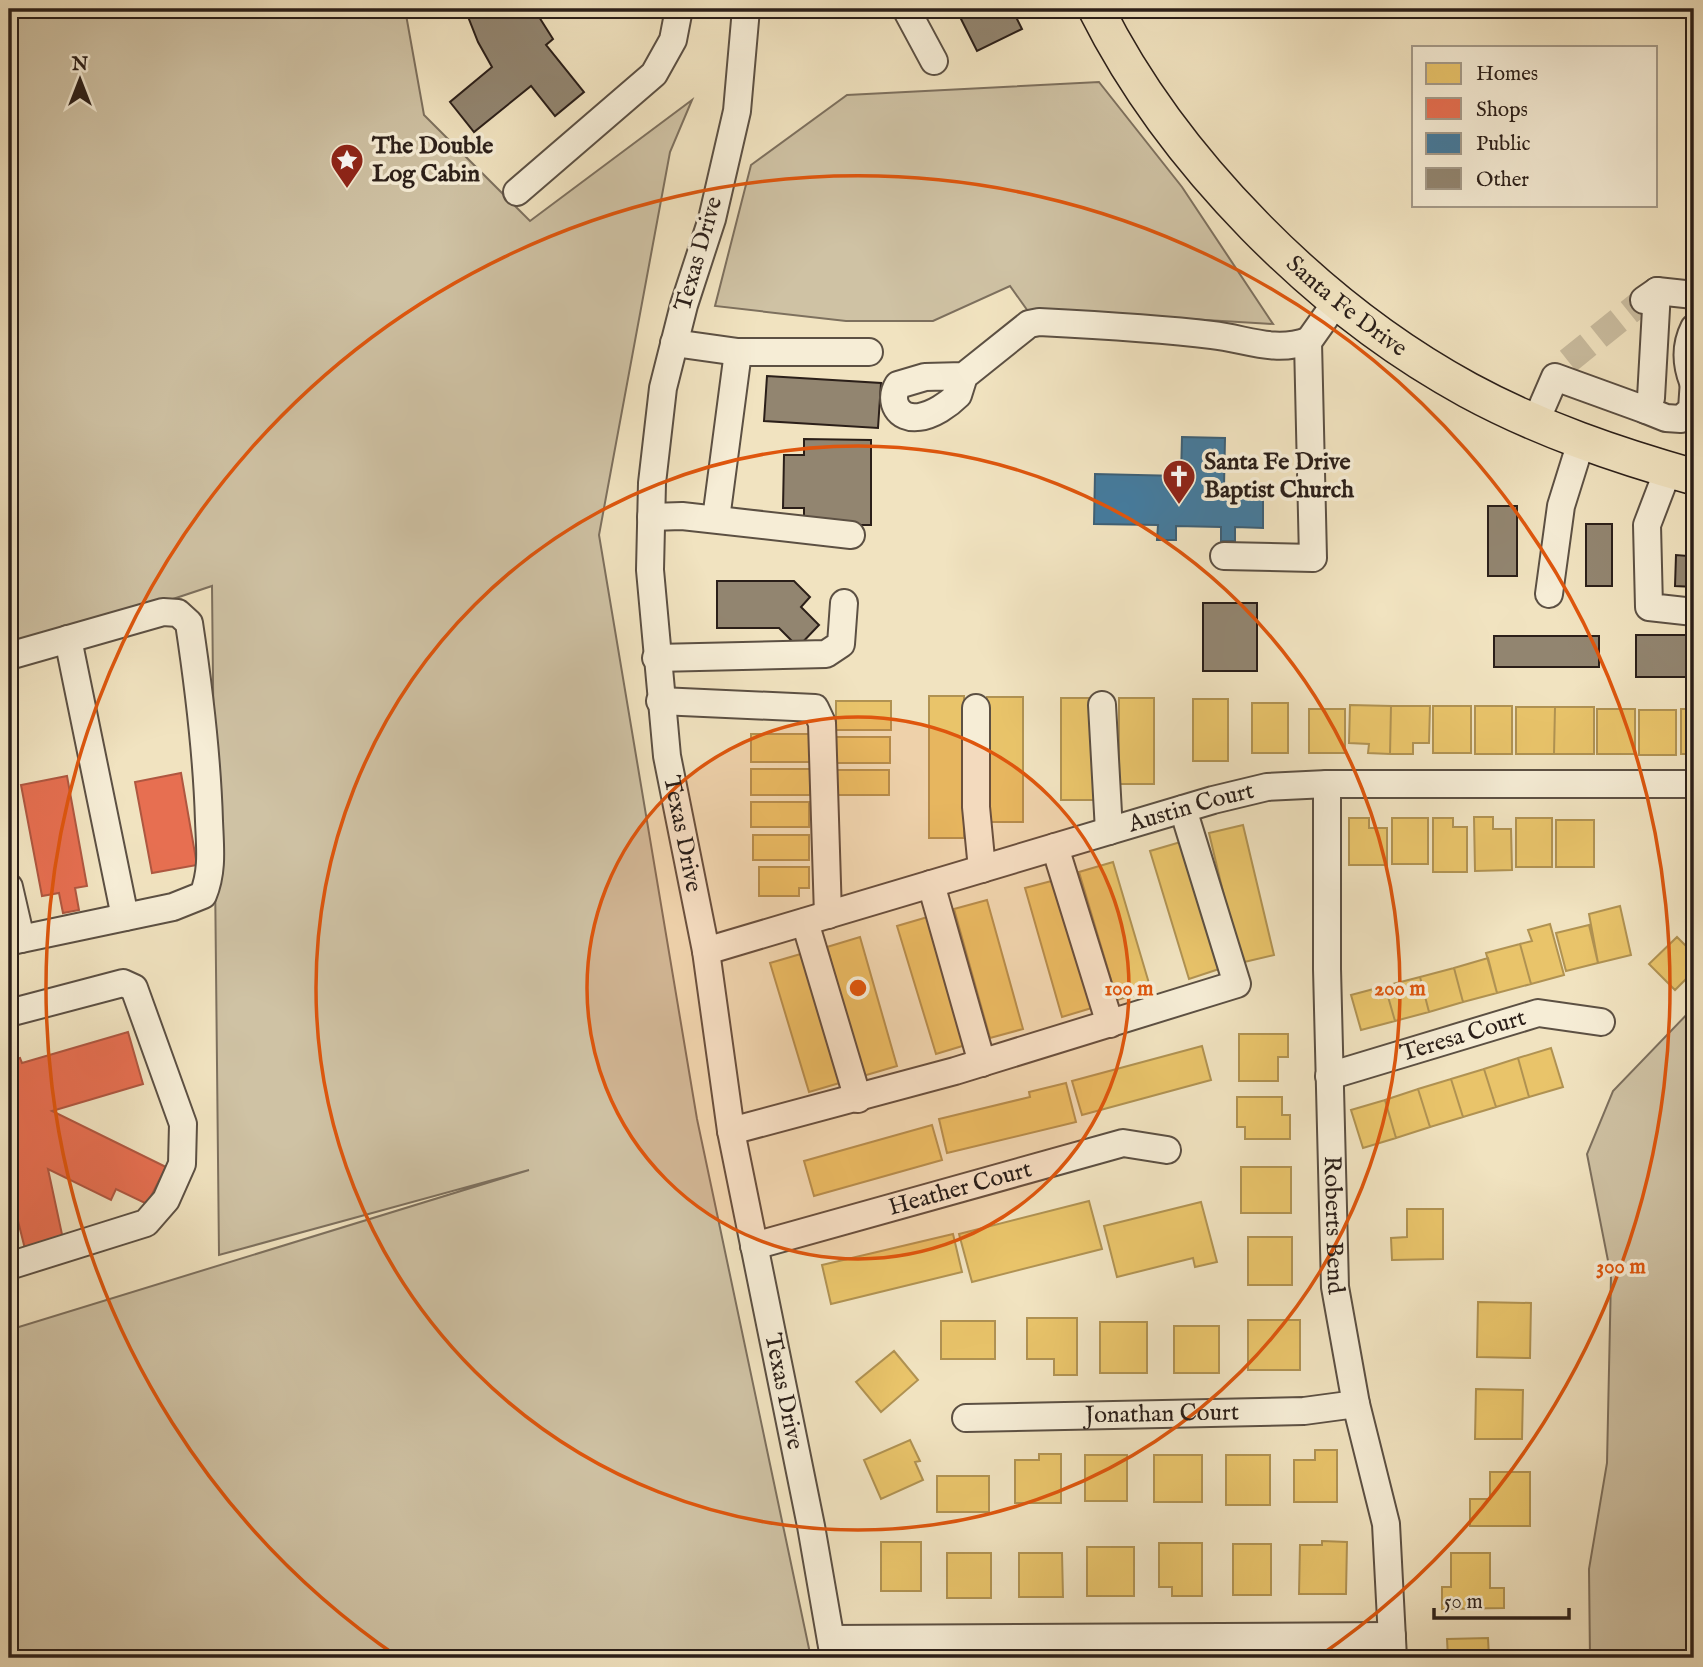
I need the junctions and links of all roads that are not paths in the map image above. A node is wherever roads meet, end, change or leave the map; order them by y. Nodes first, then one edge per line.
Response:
1 (679, 9) edge
2 (746, 9) edge
3 (906, 9) edge
4 (1096, 9) edge
5 (934, 61) dead end
6 (517, 192) dead end
7 (1694, 295) edge
8 (1337, 301) junction
9 (1694, 328) edge
10 (1308, 341) junction
11 (674, 343) junction
12 (738, 352) junction
13 (869, 352) dead end
14 (964, 376) dead end
15 (1694, 382) edge
16 (1646, 410) junction
17 (1535, 423) junction
18 (1581, 442) junction
19 (1681, 473) edge
20 (651, 517) junction
21 (716, 519) junction
22 (851, 535) dead end
23 (1224, 556) dead end
24 (1549, 594) dead end
25 (844, 603) dead end
26 (1694, 612) edge
27 (68, 639) junction
28 (9, 656) edge
29 (656, 657) junction
30 (660, 701) junction
31 (1102, 705) dead end
32 (976, 708) dead end
33 (1327, 784) junction
34 (1694, 784) edge
35 (1182, 809) junction
36 (1109, 831) junction
37 (1055, 847) junction
38 (982, 869) junction
39 (931, 884) junction
40 (9, 887) edge
41 (125, 917) junction
42 (817, 918) junction
43 (15, 941) edge
44 (706, 951) junction
45 (9, 1013) edge
46 (1601, 1022) dead end
47 (1110, 1024) junction
48 (982, 1063) junction
49 (1329, 1076) junction
50 (858, 1099) junction
51 (731, 1130) junction
52 (1167, 1150) dead end
53 (754, 1246) junction
54 (9, 1266) edge
55 (1356, 1404) junction
56 (966, 1418) dead end
57 (1392, 1647) edge
58 (832, 1649) edge

1 - 6 street
2 - 11 street, Texas Drive
3 - 5 street
4 - 8 main road, Santa Fe Drive
7 - 16 street
8 - 10 street
8 - 17 main road, Santa Fe Drive
9 - 15 street
10 - 14 street
10 - 23 street
11 - 12 street
11 - 20 street, Texas Drive
12 - 13 street
12 - 21 street
15 - 16 street
16 - 17 street
17 - 18 main road, Santa Fe Drive
18 - 19 main road, Santa Fe Drive
18 - 24 street
19 - 26 street
20 - 21 street
20 - 29 street, Texas Drive
21 - 22 street
25 - 29 street
27 - 28 street
27 - 41 street
27 - 41 street
29 - 30 street, Texas Drive
30 - 42 street
30 - 44 street, Texas Drive
31 - 36 street
32 - 38 street
33 - 34 street, Austin Court
33 - 35 street, Austin Court
33 - 49 street, Roberts Bend
35 - 36 street, Austin Court
35 - 47 street
36 - 37 street, Austin Court
37 - 38 street, Austin Court
37 - 47 street
38 - 39 street, Austin Court
39 - 42 street, Austin Court
39 - 48 street
40 - 43 street
41 - 43 street
42 - 44 street, Austin Court
42 - 50 street
44 - 51 street, Texas Drive
45 - 54 street
46 - 49 street, Teresa Court
47 - 48 street
48 - 50 street
49 - 55 street, Roberts Bend
50 - 51 street
51 - 53 street, Texas Drive
52 - 53 street, Heather Court
53 - 58 street, Texas Drive
55 - 56 street, Jonathan Court
55 - 57 street, Roberts Bend
57 - 58 street

